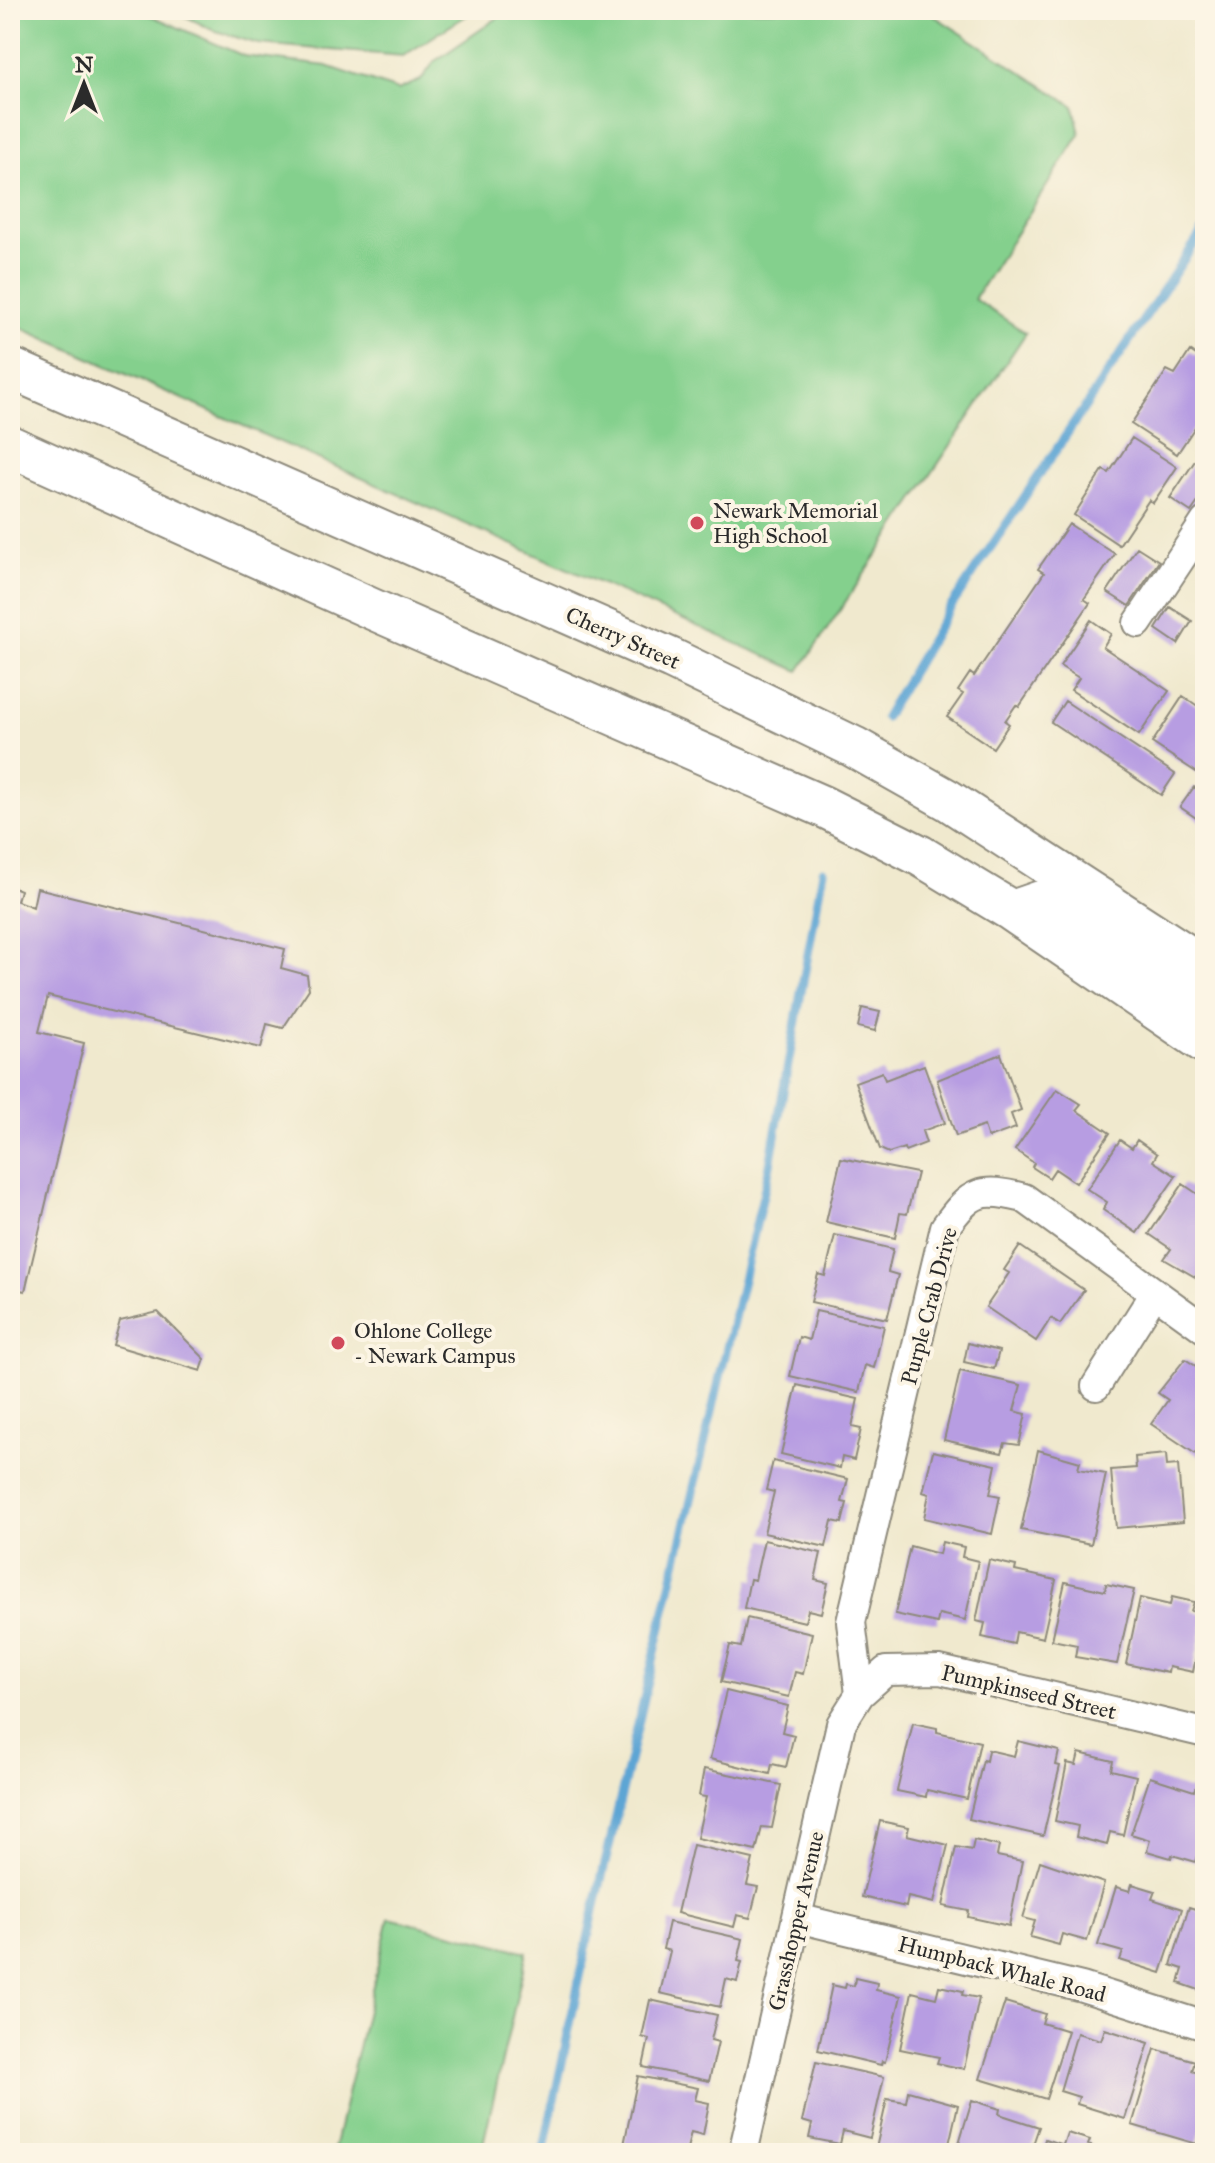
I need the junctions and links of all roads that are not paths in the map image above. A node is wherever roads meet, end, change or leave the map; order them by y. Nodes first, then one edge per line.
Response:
1 (10, 368) edge
2 (10, 446) edge
3 (1205, 522) edge
4 (1138, 623) dead end
5 (1012, 911) junction
6 (1205, 967) edge
7 (1205, 1003) edge
8 (1205, 1043) edge
9 (1154, 1294) junction
10 (1205, 1329) edge
11 (1096, 1386) dead end
12 (860, 1694) junction
13 (1205, 1733) edge
14 (797, 1918) junction
15 (1205, 2026) edge
16 (743, 2153) edge

1 - 6 main road, Cherry Street
2 - 5 main road
3 - 4 street
5 - 7 main road
5 - 8 main road
9 - 10 street, Purple Crab Drive
9 - 11 street
9 - 12 street, Purple Crab Drive
12 - 13 street, Pumpkinseed Street
12 - 14 street, Grasshopper Avenue
14 - 15 street, Humpback Whale Road
14 - 16 street, Grasshopper Avenue

